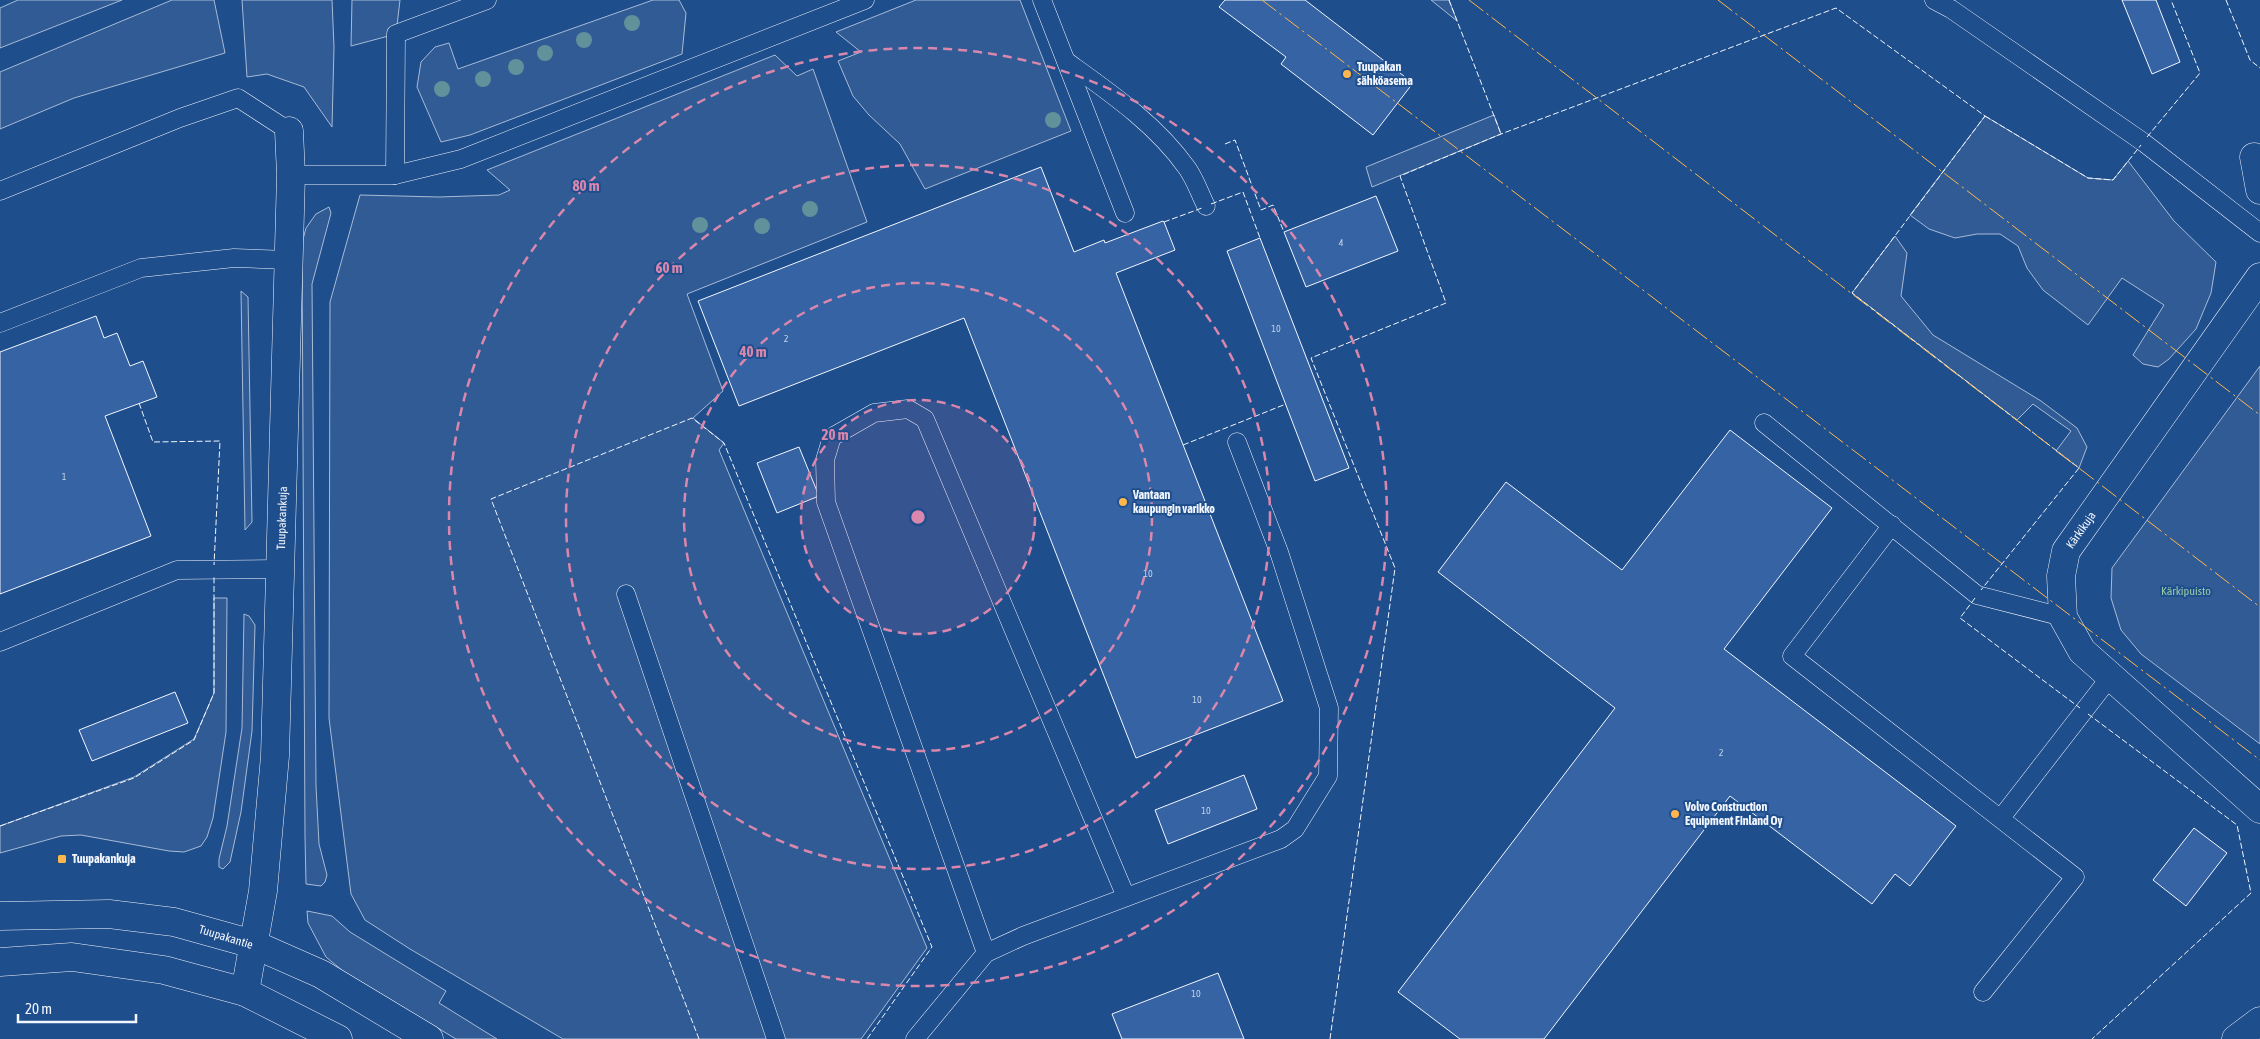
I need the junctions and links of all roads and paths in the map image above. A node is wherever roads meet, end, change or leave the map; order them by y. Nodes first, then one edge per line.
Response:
1 (487, 0) edge
2 (865, 0) edge
3 (1042, 0) edge
4 (1934, 0) edge
5 (1066, 61) junction
6 (289, 131) joint
7 (2254, 157) dead end
8 (290, 175) junction
9 (395, 175) junction
10 (2260, 190) edge
11 (0, 191) edge
12 (1206, 206) dead end
13 (1125, 213) dead end
14 (2260, 233) edge
15 (288, 260) junction
16 (2260, 277) edge
17 (0, 323) edge
18 (1764, 423) dead end
19 (1237, 442) dead end
20 (1892, 525) junction
21 (280, 569) junction
22 (626, 594) dead end
23 (2063, 617) junction
24 (0, 642) edge
25 (2111, 676) junction
26 (2260, 809) edge
27 (2001, 818) junction
28 (1126, 897) junction
29 (0, 916) edge
30 (253, 944) junction
31 (986, 953) junction
32 (0, 962) edge
33 (245, 992) junction
34 (1983, 992) dead end
35 (2260, 1021) edge
36 (338, 1039) edge
37 (429, 1039) edge
38 (776, 1039) edge
39 (916, 1039) edge
40 (2236, 1039) edge

1 - 9 lane
2 - 9 lane
3 - 5 lane
4 - 14 lane
5 - 12 lane
5 - 13 lane
6 - 8 street, Tuupakankuja
6 - 11 lane
7 - 10 street
8 - 9 lane
8 - 15 street, Tuupakankuja
15 - 17 lane
15 - 21 street, Tuupakankuja
16 - 23 street, Kärkikuja
18 - 20 lane
19 - 28 lane
20 - 23 lane
20 - 27 lane
21 - 24 lane
21 - 30 street, Tuupakankuja
22 - 38 lane
23 - 25 street, Kärkikuja
25 - 26 street, Kärkikuja
25 - 27 lane
27 - 34 lane
28 - 31 lane
28 - 31 lane
29 - 30 street, Tuupakantie
30 - 33 street, Tuupakankuja
30 - 37 street, Tuupakantie
31 - 39 lane
32 - 33 street
33 - 36 street
35 - 40 street

